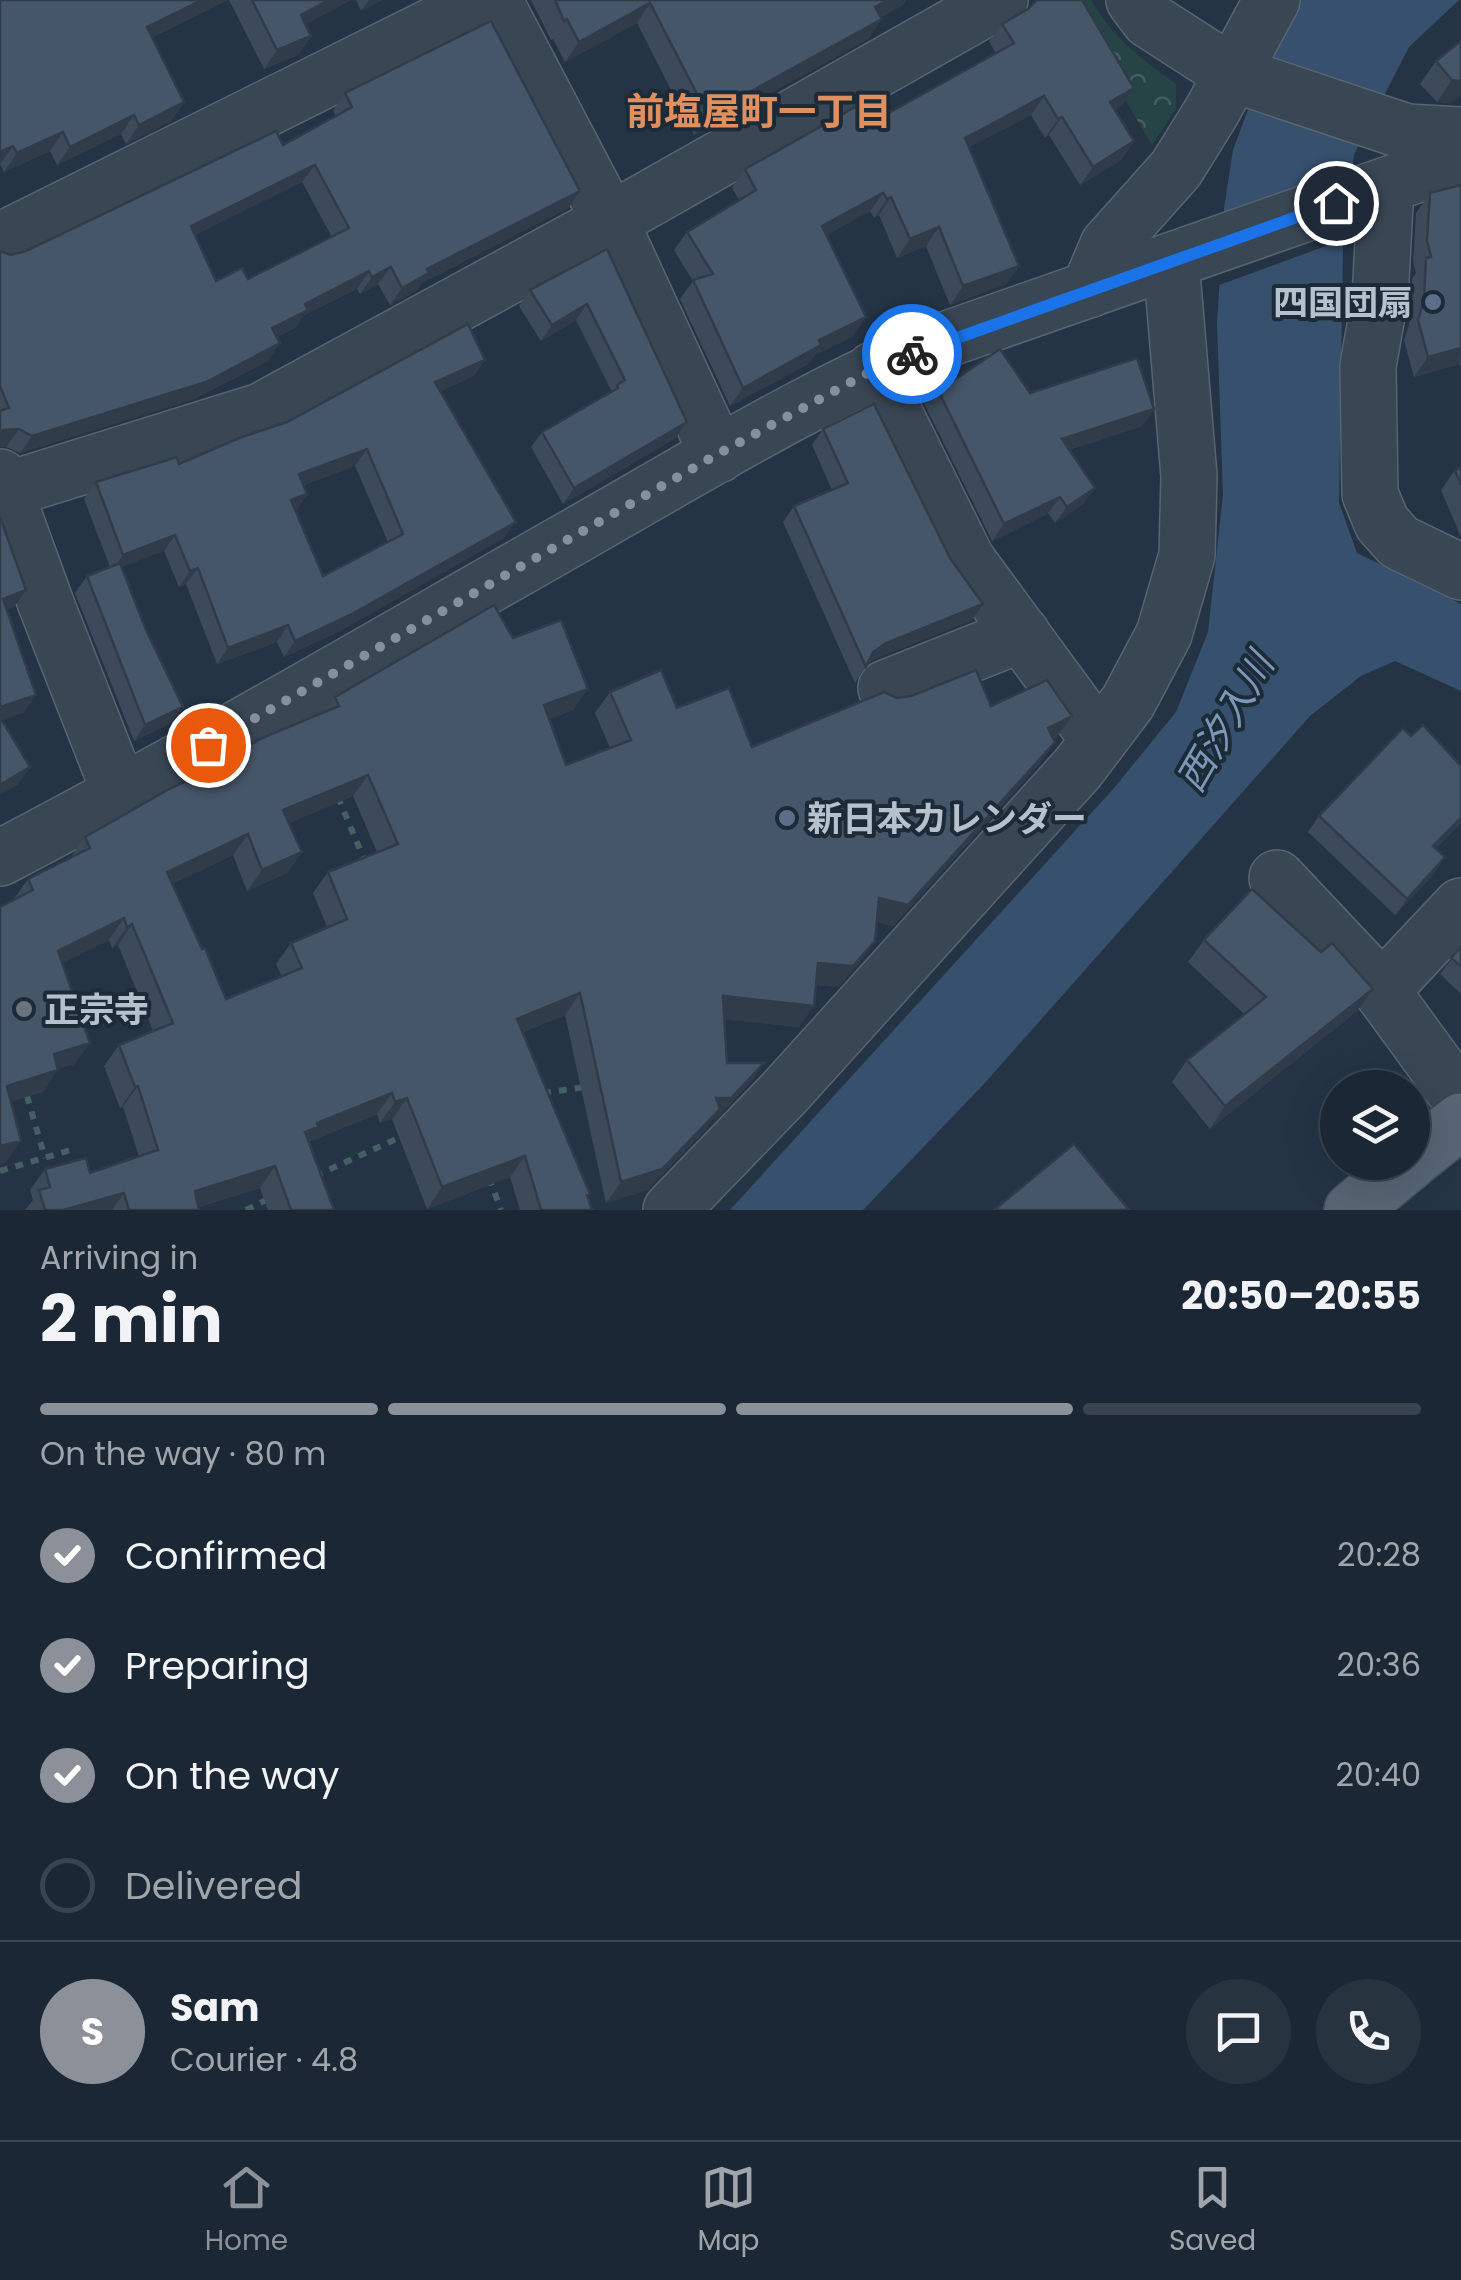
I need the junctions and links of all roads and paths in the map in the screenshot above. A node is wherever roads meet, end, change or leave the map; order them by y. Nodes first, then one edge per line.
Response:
1 (484, 0) edge
2 (494, 0) edge
3 (1000, 0) edge
4 (1134, 0) edge
5 (1272, 0) edge
6 (1240, 77) junction
7 (1461, 135) edge
8 (1461, 159) edge
9 (1379, 188) junction
10 (610, 221) junction
11 (0, 241) edge
12 (1183, 256) junction
13 (1088, 290) junction
14 (873, 370) junction
15 (718, 454) junction
16 (2, 486) edge
17 (1458, 568) edge
18 (1022, 634) junction
19 (886, 688) edge
20 (1099, 740) junction
21 (332, 781) edge
22 (121, 795) junction
23 (0, 858) edge
24 (367, 866) edge
25 (1277, 878) dead end
26 (1461, 906) edge
27 (1380, 991) junction
28 (590, 1086) edge
29 (533, 1094) edge
30 (27, 1096) edge
31 (1461, 1100) edge
32 (1461, 1120) edge
33 (414, 1131) edge
34 (1430, 1145) edge
35 (74, 1149) dead end
36 (44, 1158) junction
37 (0, 1170) edge
38 (488, 1176) edge
39 (1388, 1180) edge
40 (298, 1185) edge
41 (280, 1193) edge
42 (246, 1210) edge
43 (501, 1210) edge
44 (672, 1210) edge
45 (1352, 1210) edge

1 - 11 street
2 - 10 street
3 - 10 street
4 - 6 street
5 - 6 street
6 - 7 street
6 - 13 street
8 - 9 street
9 - 12 street
9 - 17 street
10 - 15 street
10 - 16 street
12 - 13 street
12 - 20 street
13 - 14 street
14 - 15 street
14 - 18 street
15 - 22 street
16 - 22 street
18 - 19 street
18 - 20 street
20 - 44 street
21 - 24 path
22 - 23 street
25 - 27 street
26 - 27 street
27 - 31 street
28 - 29 path
30 - 36 path
32 - 34 main road
33 - 40 path
35 - 36 path
36 - 37 path
38 - 43 path
39 - 45 main road
41 - 42 path

